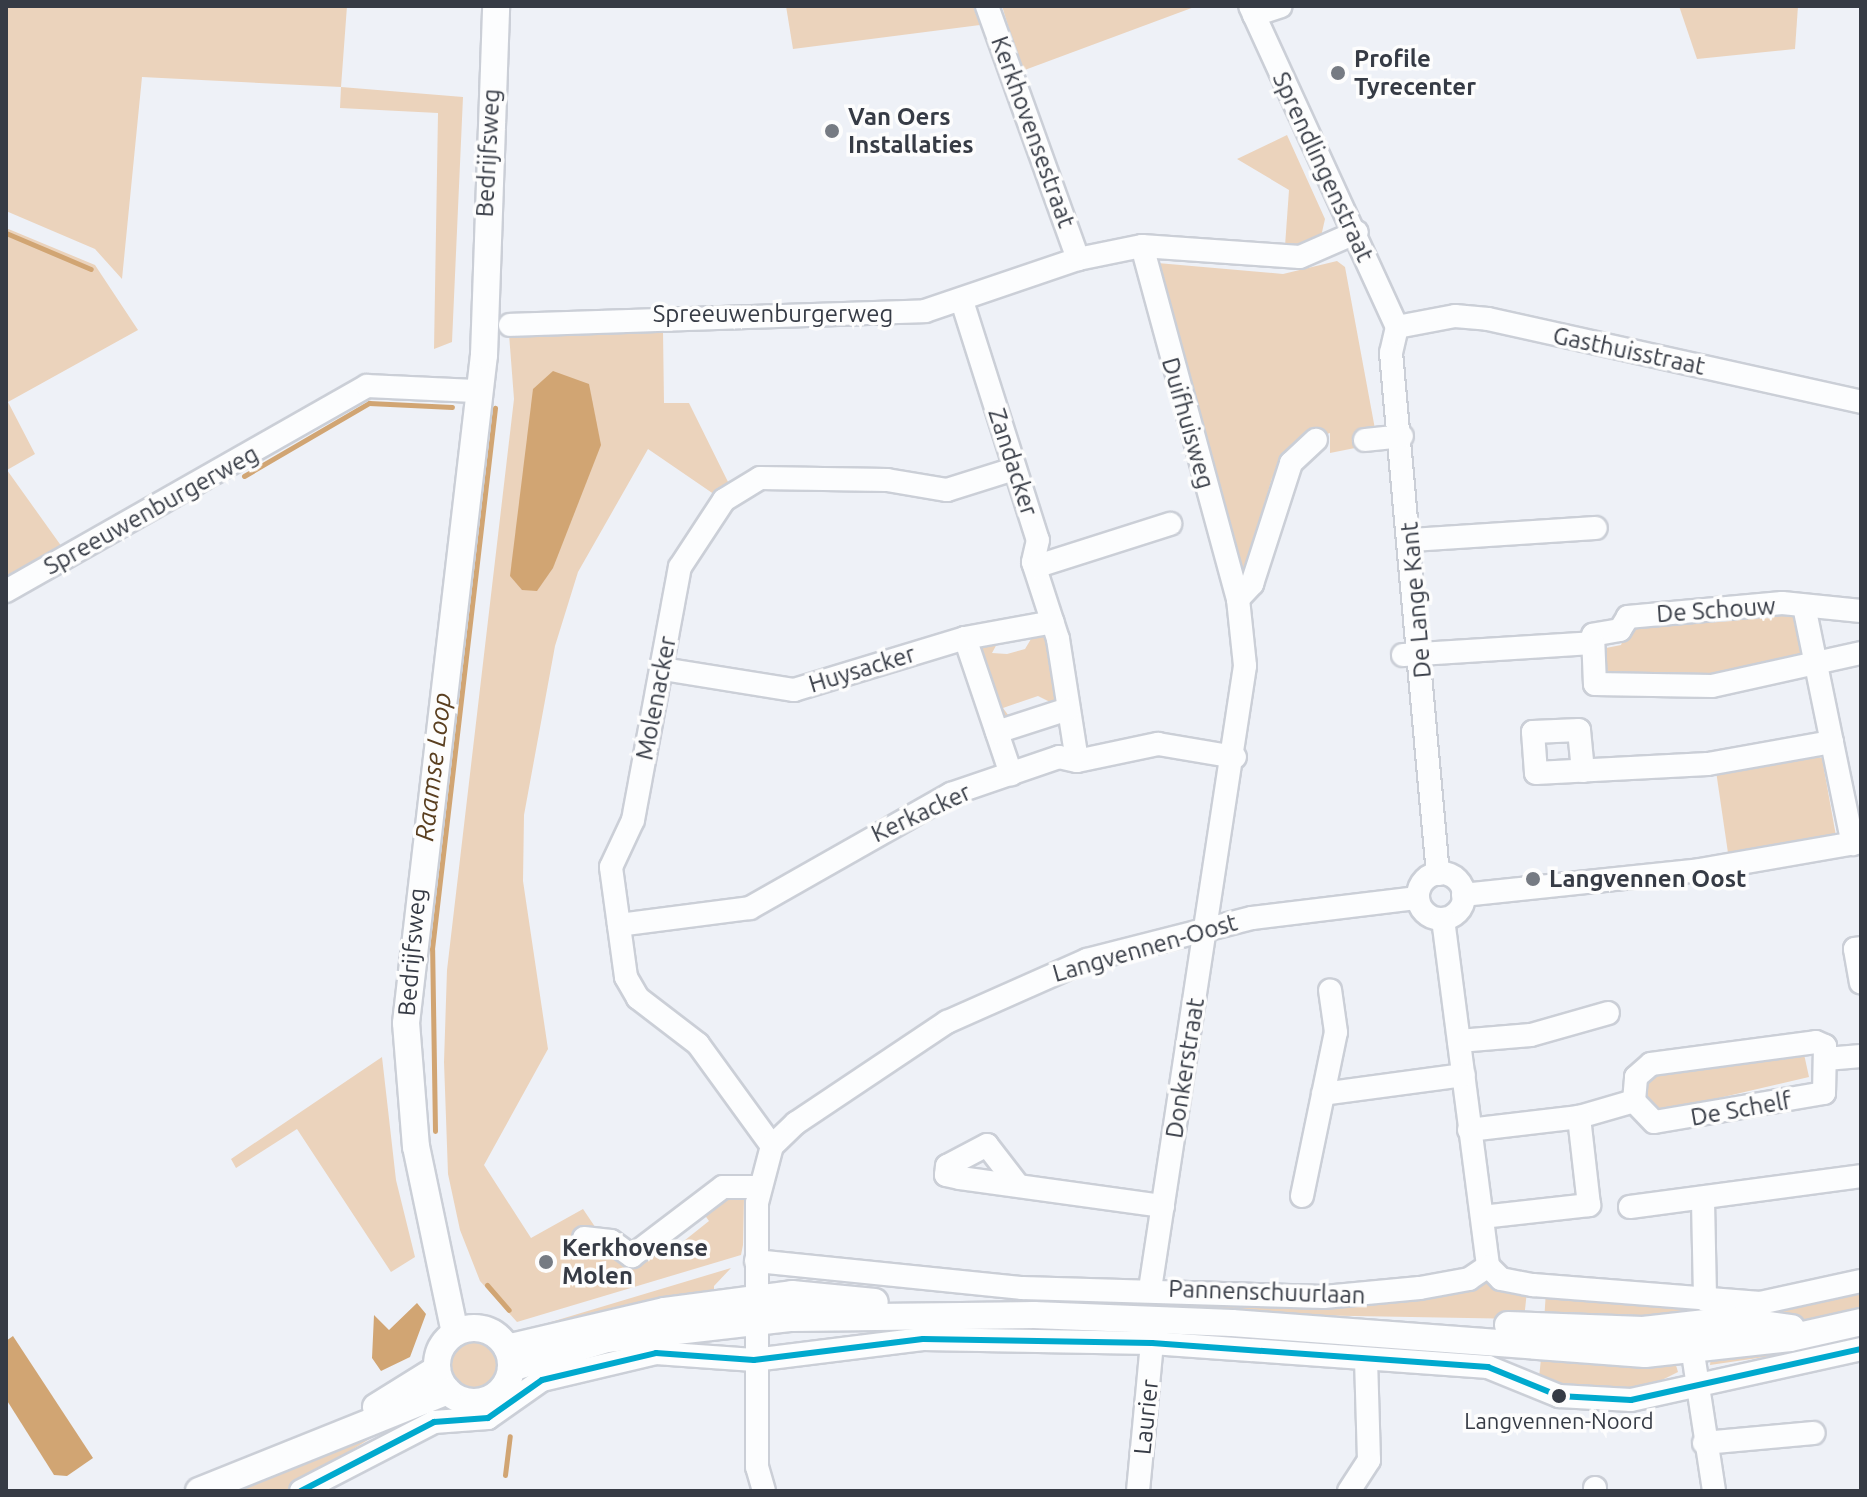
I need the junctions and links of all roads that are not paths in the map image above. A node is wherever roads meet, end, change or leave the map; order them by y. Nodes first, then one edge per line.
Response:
1 (496, 6) edge
2 (987, 6) edge
3 (1281, 6) edge
4 (1252, 11) edge
5 (1357, 232) junction
6 (1142, 246) junction
7 (1078, 259) junction
8 (962, 301) junction
9 (510, 325) dead end
10 (1397, 327) junction
11 (475, 385) junction
12 (1861, 402) edge
13 (1402, 436) junction
14 (1316, 440) dead end
15 (1365, 440) dead end
16 (1014, 469) junction
17 (1170, 524) dead end
18 (1596, 528) dead end
19 (1411, 540) junction
20 (1035, 567) junction
21 (6, 591) edge
22 (1238, 599) junction
23 (1805, 611) junction
24 (1861, 611) edge
25 (1053, 622) junction
26 (965, 638) junction
27 (1593, 643) junction
28 (1861, 653) edge
29 (1412, 656) junction
30 (1814, 661) junction
31 (663, 669) junction
32 (1068, 709) junction
33 (997, 732) junction
34 (1832, 742) junction
35 (1235, 757) junction
36 (1077, 761) junction
37 (1583, 771) dead end
38 (1011, 774) junction
39 (1857, 843) edge
40 (1438, 874) junction
41 (1463, 895) junction
42 (1418, 898) junction
43 (1443, 919) junction
44 (619, 925) junction
45 (1208, 930) junction
46 (1861, 948) edge
47 (1861, 982) edge
48 (1330, 990) dead end
49 (1608, 1013) dead end
50 (1459, 1041) junction
51 (1861, 1056) edge
52 (1826, 1059) junction
53 (1464, 1075) junction
54 (1323, 1094) junction
55 (1634, 1101) junction
56 (1579, 1117) junction
57 (1469, 1130) junction
58 (772, 1146) junction
59 (1861, 1176) edge
60 (1017, 1184) dead end
61 (759, 1187) junction
62 (1302, 1196) dead end
63 (1703, 1201) junction
64 (1163, 1206) junction
65 (1630, 1207) dead end
66 (1482, 1217) junction
67 (584, 1238) dead end
68 (756, 1261) junction
69 (1488, 1266) junction
70 (1861, 1281) edge
71 (1150, 1289) junction
72 (1705, 1300) junction
73 (755, 1312) junction
74 (1861, 1322) edge
75 (466, 1331) junction
76 (1690, 1337) junction
77 (1152, 1343) junction
78 (1861, 1349) edge
79 (509, 1358) junction
80 (1366, 1359) junction
81 (754, 1360) junction
82 (443, 1380) junction
83 (1692, 1385) junction
84 (1814, 1433) dead end
85 (1704, 1443) junction
86 (199, 1491) edge
87 (301, 1491) edge
88 (764, 1491) edge
89 (1138, 1491) edge
90 (1349, 1491) edge
91 (1714, 1491) edge

1 - 11 main road, Bedrijfsweg
2 - 7 street, Kerkhovensestraat
3 - 4 street
4 - 5 street, Sprendlingenstraat
5 - 6 street, Spreeuwenburgerweg
5 - 10 street, Sprendlingenstraat
6 - 7 street, Spreeuwenburgerweg
6 - 22 street, Duifhuisweg
7 - 8 street, Spreeuwenburgerweg
8 - 9 street, Spreeuwenburgerweg
8 - 16 street, Zandacker
10 - 12 street, Gasthuisstraat
10 - 13 street, De Lange Kant
11 - 21 street, Spreeuwenburgerweg
11 - 75 main road, Bedrijfsweg
13 - 15 street
13 - 19 street, De Lange Kant
14 - 22 street
16 - 20 street, Zandacker
16 - 31 street, Molenacker
17 - 20 street
18 - 19 street
19 - 29 street, De Lange Kant
20 - 25 street, Zandacker
22 - 35 street, Duifhuisweg
23 - 24 street, De Schouw
23 - 27 street, De Schouw
23 - 30 street, De Schouw
25 - 26 street
25 - 32 street, Zandacker
26 - 31 street, Huysacker
26 - 33 street
27 - 29 street, De Schouw
27 - 30 street
28 - 30 street
29 - 40 street, De Lange Kant
30 - 34 street, De Schouw
31 - 44 street, Molenacker
32 - 33 street
32 - 36 street, Zandacker
33 - 38 street
34 - 37 street
34 - 39 street, De Schouw
35 - 36 street, Kerkacker
35 - 45 street, Duifhuisweg
36 - 38 street, Kerkacker
38 - 44 street, Kerkacker
39 - 41 street
40 - 41 street
40 - 42 street
41 - 43 street
42 - 43 street
42 - 45 street, Langvennen-Oost
43 - 50 street
44 - 58 street, Molenacker
45 - 58 street, Langvennen-Oost
45 - 64 street, Donkerstraat
46 - 47 street
48 - 54 street
49 - 50 street
50 - 53 street
51 - 52 street
52 - 55 street
52 - 55 street, De Schelf
53 - 54 street
53 - 57 street
54 - 62 street
55 - 56 street
56 - 57 street
56 - 66 street
57 - 66 street
58 - 61 street
59 - 63 street
60 - 64 street
61 - 67 street
61 - 68 street
63 - 65 street
63 - 72 street
64 - 71 street, Donkerstraat
66 - 69 street
68 - 71 street, Pannenschuurlaan
68 - 73 street
69 - 71 street, Pannenschuurlaan
69 - 72 street
70 - 72 street
73 - 76 main road, Pannenschuurlaan
73 - 79 main road, Pannenschuurlaan
73 - 81 street
74 - 76 main road, Pannenschuurlaan
75 - 79 main road
75 - 82 main road
76 - 83 street
77 - 80 street
77 - 81 street
77 - 89 street, Laurier
78 - 83 street
79 - 82 main road
80 - 83 street
80 - 90 street
81 - 87 street
81 - 88 street
82 - 86 main road
83 - 85 street
84 - 85 street
85 - 91 street

